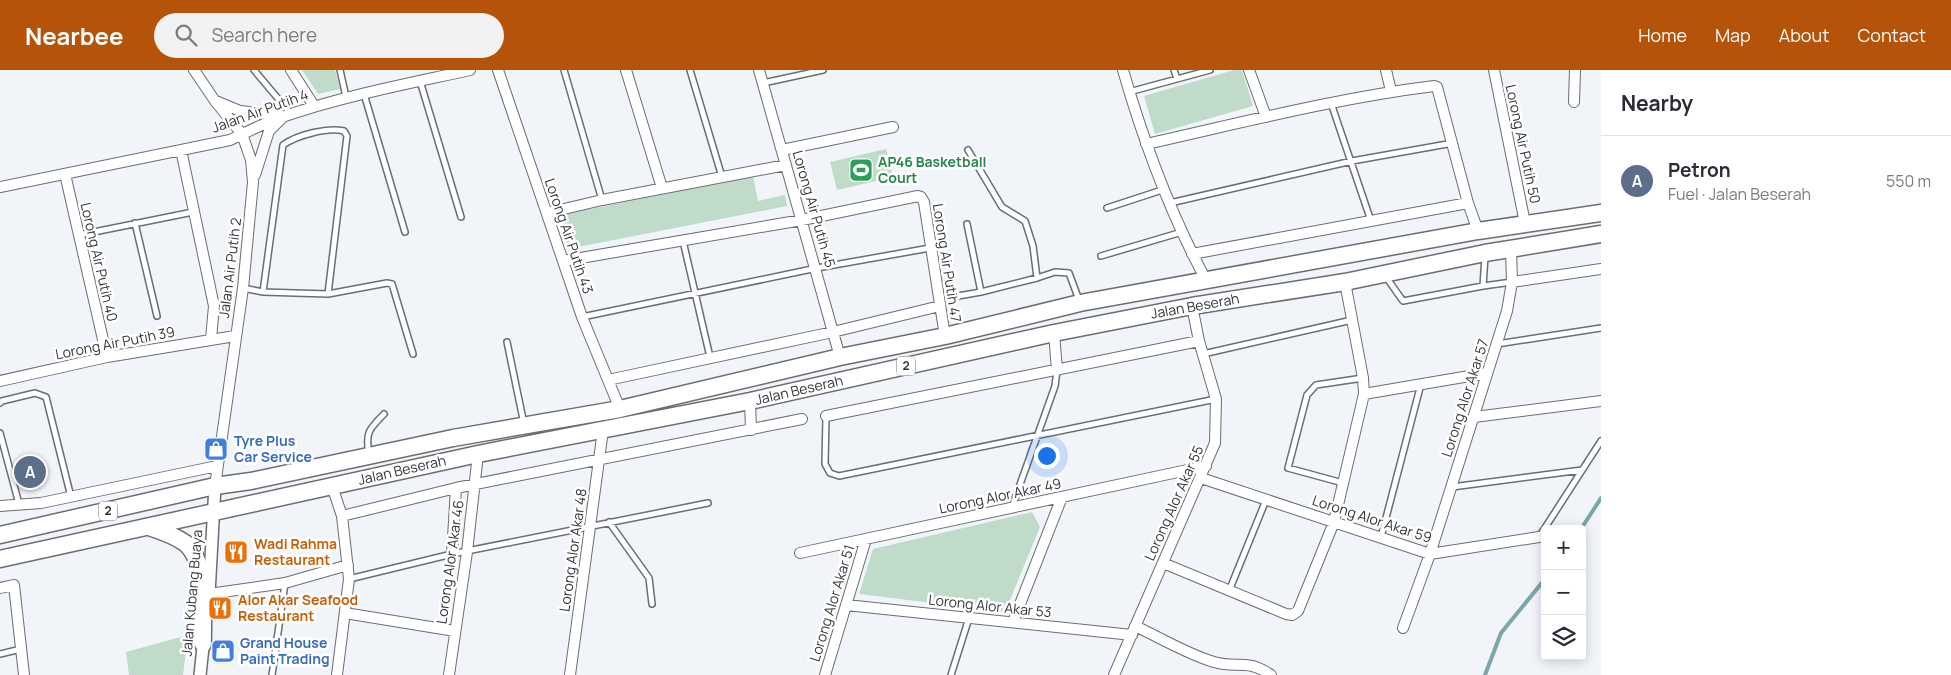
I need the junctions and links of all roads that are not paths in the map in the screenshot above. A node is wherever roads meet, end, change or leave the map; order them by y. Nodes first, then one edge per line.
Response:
1 (194, 70) edge
2 (254, 70) edge
3 (291, 70) edge
4 (340, 70) edge
5 (470, 70) edge
6 (498, 70) edge
7 (564, 70) edge
8 (626, 70) edge
9 (690, 70) edge
10 (759, 70) edge
11 (823, 70) edge
12 (1123, 70) edge
13 (1174, 70) edge
14 (1210, 70) edge
15 (1249, 70) edge
16 (1386, 70) edge
17 (1494, 70) edge
18 (1575, 70) edge
19 (1177, 79) junction
20 (420, 81) junction
21 (763, 83) junction
22 (1391, 91) junction
23 (1129, 92) junction
24 (364, 93) junction
25 (346, 97) junction
26 (215, 101) junction
27 (1574, 102) dead end
28 (1332, 103) junction
29 (314, 106) junction
30 (287, 115) junction
31 (1266, 118) junction
32 (893, 127) dead end
33 (242, 134) junction
34 (1453, 143) junction
35 (1146, 144) junction
36 (181, 150) junction
37 (782, 150) junction
38 (968, 150) dead end
39 (1352, 161) junction
40 (786, 165) junction
41 (66, 174) junction
42 (722, 176) junction
43 (253, 182) junction
44 (0, 187) edge
45 (662, 188) junction
46 (1162, 190) junction
47 (602, 200) junction
48 (1468, 203) junction
49 (1170, 204) junction
50 (1107, 208) dead end
51 (193, 212) junction
52 (547, 213) junction
53 (1601, 213) edge
54 (461, 217) dead end
55 (802, 220) junction
56 (1371, 221) junction
57 (1526, 223) junction
58 (134, 224) junction
59 (966, 224) dead end
60 (1478, 231) junction
61 (405, 232) dead end
62 (1182, 232) junction
63 (1601, 234) edge
64 (79, 235) junction
65 (683, 240) junction
66 (930, 248) junction
67 (1512, 248) junction
68 (1485, 253) junction
69 (1192, 254) junction
70 (1102, 256) dead end
71 (563, 261) junction
72 (816, 268) junction
73 (1601, 269) edge
74 (1385, 274) junction
75 (1037, 278) junction
76 (1206, 280) junction
77 (1345, 282) junction
78 (1512, 282) junction
79 (1483, 286) junction
80 (243, 288) junction
81 (263, 292) junction
82 (981, 292) junction
83 (696, 293) junction
84 (328, 294) junction
85 (958, 296) dead end
86 (1080, 303) junction
87 (940, 306) junction
88 (1192, 306) junction
89 (157, 316) dead end
90 (582, 317) junction
91 (1352, 320) junction
92 (1601, 328) edge
93 (833, 332) junction
94 (1054, 333) junction
95 (236, 336) junction
96 (945, 336) junction
97 (211, 339) junction
98 (1199, 341) junction
99 (507, 342) dead end
100 (1497, 344) junction
101 (413, 354) dead end
102 (1203, 354) junction
103 (107, 357) junction
104 (710, 357) junction
105 (840, 357) junction
106 (1057, 370) junction
107 (1487, 373) junction
108 (1363, 378) junction
109 (608, 380) junction
110 (0, 381) edge
111 (1421, 384) junction
112 (1364, 394) junction
113 (1216, 399) junction
114 (750, 401) junction
115 (1601, 401) edge
116 (0, 403) edge
117 (620, 408) junction
118 (384, 414) dead end
119 (826, 416) joint
120 (1474, 416) junction
121 (802, 419) dead end
122 (524, 426) junction
123 (603, 430) junction
124 (750, 430) junction
125 (0, 433) edge
126 (1037, 435) junction
127 (1601, 441) edge
128 (478, 454) junction
129 (369, 456) junction
130 (600, 460) junction
131 (217, 466) junction
132 (1206, 466) junction
133 (1582, 470) junction
134 (1201, 478) junction
135 (1343, 483) junction
136 (474, 485) junction
137 (215, 486) junction
138 (332, 486) junction
139 (1452, 487) junction
140 (456, 488) junction
141 (71, 497) junction
142 (1062, 497) junction
143 (1266, 500) junction
144 (708, 503) dead end
145 (19, 505) junction
146 (0, 506) edge
147 (1012, 508) junction
148 (214, 513) junction
149 (342, 516) junction
150 (609, 522) junction
151 (1334, 522) junction
152 (589, 526) junction
153 (149, 527) junction
154 (0, 535) edge
155 (1380, 537) junction
156 (1539, 537) joint
157 (866, 539) junction
158 (467, 552) junction
159 (800, 553) dead end
160 (452, 554) junction
161 (1430, 554) junction
162 (0, 559) edge
163 (1163, 563) junction
164 (348, 565) junction
165 (349, 579) junction
166 (285, 583) junction
167 (0, 588) edge
168 (1229, 591) junction
169 (209, 594) junction
170 (652, 604) dead end
171 (846, 604) junction
172 (345, 614) junction
173 (969, 618) junction
174 (1013, 622) junction
175 (1403, 628) dead end
176 (1133, 630) junction
177 (455, 631) junction
178 (203, 644) junction
179 (22, 649) junction
180 (0, 654) edge
181 (24, 675) edge
182 (200, 675) edge
183 (272, 675) edge
184 (337, 675) edge
185 (450, 675) edge
186 (570, 675) edge
187 (826, 675) edge
188 (951, 675) edge
189 (1114, 675) edge
190 (1270, 675) edge

1 - 26 street, Jalan Air Putih 2
2 - 30 lane
3 - 29 street
4 - 25 lane
5 - 20 street, Jalan Air Putih 4
6 - 52 street, Lorong Air Putih 43
7 - 47 lane
8 - 45 street
9 - 42 lane
10 - 21 street, Lorong Air Putih 45
11 - 21 lane
12 - 23 street
13 - 19 lane
14 - 19 lane
15 - 31 street
16 - 22 street
17 - 57 street, Lorong Air Putih 50
18 - 27 street
19 - 23 lane
20 - 24 street, Jalan Air Putih 4
20 - 54 lane
21 - 37 street, Lorong Air Putih 45
22 - 28 street
22 - 34 street
23 - 35 street
24 - 25 street, Jalan Air Putih 4
24 - 61 lane
25 - 29 street, Jalan Air Putih 4
26 - 30 street
26 - 33 street, Jalan Air Putih 2
28 - 31 street
28 - 39 lane
29 - 30 street, Jalan Air Putih 4
30 - 33 street, Jalan Air Putih 4
30 - 43 street
31 - 35 street
32 - 37 street
33 - 36 street, Jalan Air Putih 4
33 - 43 street, Jalan Air Putih 2
34 - 39 lane
34 - 48 street
35 - 46 street
36 - 41 street, Jalan Air Putih 4
36 - 51 street
37 - 40 street, Lorong Air Putih 45
38 - 75 lane
39 - 49 lane
39 - 56 lane
40 - 42 street
40 - 55 street, Lorong Air Putih 45
41 - 44 street, Jalan Air Putih 4
41 - 64 street, Lorong Air Putih 40
42 - 45 street
43 - 80 street, Jalan Air Putih 2
45 - 47 street
46 - 49 street
46 - 50 lane
47 - 52 street
48 - 56 street
48 - 60 street
49 - 62 street
51 - 58 lane
51 - 97 street
52 - 71 street, Lorong Air Putih 43
53 - 57 highway, Jalan Beserah / 2
55 - 65 street
55 - 66 street, Lorong Air Putih 47
55 - 72 street, Lorong Air Putih 45
56 - 69 street
57 - 60 highway, Jalan Beserah / 2
58 - 64 lane
58 - 89 lane
59 - 82 lane
60 - 76 highway, Jalan Beserah / 2
62 - 69 street
62 - 70 lane
63 - 67 highway, Jalan Beserah / 2
64 - 103 street, Lorong Air Putih 40
65 - 71 street
65 - 83 lane
66 - 72 lane
66 - 87 street, Lorong Air Putih 47
67 - 68 highway, Jalan Beserah / 2
67 - 78 street, Lorong Alor Akar 57
68 - 74 highway, Jalan Beserah / 2
68 - 79 lane
69 - 76 street
71 - 90 street, Lorong Air Putih 43
72 - 83 lane
72 - 93 street, Lorong Air Putih 45
73 - 78 street
74 - 77 highway, Jalan Beserah / 2
74 - 79 lane
75 - 82 lane
75 - 86 lane
76 - 86 highway, Jalan Beserah / 2
77 - 88 highway, Jalan Beserah / 2
77 - 91 street
78 - 79 lane
78 - 100 street, Lorong Alor Akar 57
80 - 81 lane
80 - 95 street, Jalan Air Putih 2
81 - 84 lane
81 - 84 lane
82 - 85 lane
83 - 90 lane
83 - 104 lane
84 - 101 lane
86 - 96 highway, Jalan Beserah / 2
87 - 93 street
87 - 96 street, Lorong Air Putih 47
88 - 94 highway, Jalan Beserah / 2
88 - 98 street, Lorong Alor Akar 55
90 - 109 street, Lorong Air Putih 43
91 - 102 lane
91 - 108 street
92 - 100 lane
93 - 104 street
93 - 105 street, Lorong Air Putih 45
94 - 106 street
94 - 114 highway, Jalan Beserah / 2
95 - 97 street, Lorong Air Putih 39
95 - 131 street, Jalan Air Putih 2
96 - 105 highway, Jalan Beserah / 2
97 - 103 street, Lorong Air Putih 39
98 - 102 street, Lorong Alor Akar 55
98 - 106 street
99 - 122 lane
100 - 107 street, Lorong Alor Akar 57
102 - 113 street, Lorong Alor Akar 55
103 - 110 street, Lorong Air Putih 39
104 - 109 street
105 - 117 highway, Jalan Beserah / 2
106 - 119 street
106 - 126 lane
107 - 111 street
107 - 120 street, Lorong Alor Akar 57
108 - 112 street
108 - 135 lane
109 - 117 street, Lorong Air Putih 43
111 - 112 street
111 - 155 lane
112 - 135 street
113 - 126 lane
113 - 132 street, Lorong Alor Akar 55
114 - 123 highway, Jalan Beserah / 2
114 - 124 street
115 - 120 street
116 - 141 lane
117 - 122 highway, Jalan Beserah / 2
118 - 129 lane
119 - 126 lane
120 - 139 street, Lorong Alor Akar 57
121 - 124 street
122 - 129 highway, Jalan Beserah / 2
123 - 128 highway, Jalan Beserah / 2
123 - 130 street, Lorong Alor Akar 48
124 - 130 street
125 - 145 lane
126 - 147 lane
127 - 133 lane
128 - 136 street, Lorong Alor Akar 46
128 - 138 highway, Jalan Beserah / 2
129 - 137 highway, Jalan Beserah / 2
130 - 136 street
130 - 152 street, Lorong Alor Akar 48
131 - 137 street, Jalan Air Putih 2
131 - 141 street
132 - 134 street, Lorong Alor Akar 55
132 - 142 street, Lorong Alor Akar 49
133 - 139 lane
133 - 156 lane
134 - 143 street, Lorong Alor Akar 59
134 - 163 street, Lorong Alor Akar 55
135 - 151 street
136 - 140 street
136 - 158 street, Lorong Alor Akar 46
137 - 148 street, Jalan Kubang Buaya
137 - 154 highway, Jalan Beserah / 2
138 - 148 highway, Jalan Beserah / 2
138 - 149 street
139 - 161 street, Lorong Alor Akar 57
140 - 149 street
140 - 160 street
141 - 145 street
142 - 147 street, Lorong Alor Akar 49
142 - 174 street
143 - 151 street, Lorong Alor Akar 59
143 - 168 lane
144 - 150 lane
145 - 146 street
147 - 157 street, Lorong Alor Akar 49
148 - 153 highway, Jalan Beserah / 2
148 - 169 street, Jalan Kubang Buaya
149 - 164 street
150 - 152 lane
150 - 170 lane
151 - 155 street, Lorong Alor Akar 59
151 - 168 street
152 - 158 lane
152 - 186 street, Lorong Alor Akar 48
153 - 162 highway, Jalan Beserah / 2
153 - 178 highway
155 - 161 street, Lorong Alor Akar 59
156 - 161 street, Lorong Alor Akar 59
157 - 159 street, Lorong Alor Akar 49
157 - 171 street, Lorong Alor Akar 51
158 - 160 lane
158 - 177 street, Lorong Alor Akar 46
160 - 165 lane
161 - 175 street, Lorong Alor Akar 57
163 - 168 street
163 - 176 street, Lorong Alor Akar 55
164 - 165 street
164 - 166 street
165 - 172 street
166 - 169 street
166 - 183 lane
167 - 179 street
169 - 178 street, Jalan Kubang Buaya
171 - 173 street, Lorong Alor Akar 53
171 - 187 street, Lorong Alor Akar 51
172 - 177 street
172 - 184 street
173 - 174 street, Lorong Alor Akar 53
173 - 188 lane
174 - 176 street, Lorong Alor Akar 53
176 - 189 street, Lorong Alor Akar 55
176 - 190 street, Lorong Alor Akar 53
177 - 185 street, Lorong Alor Akar 46
178 - 182 street, Jalan Kubang Buaya
179 - 180 lane
179 - 181 street

